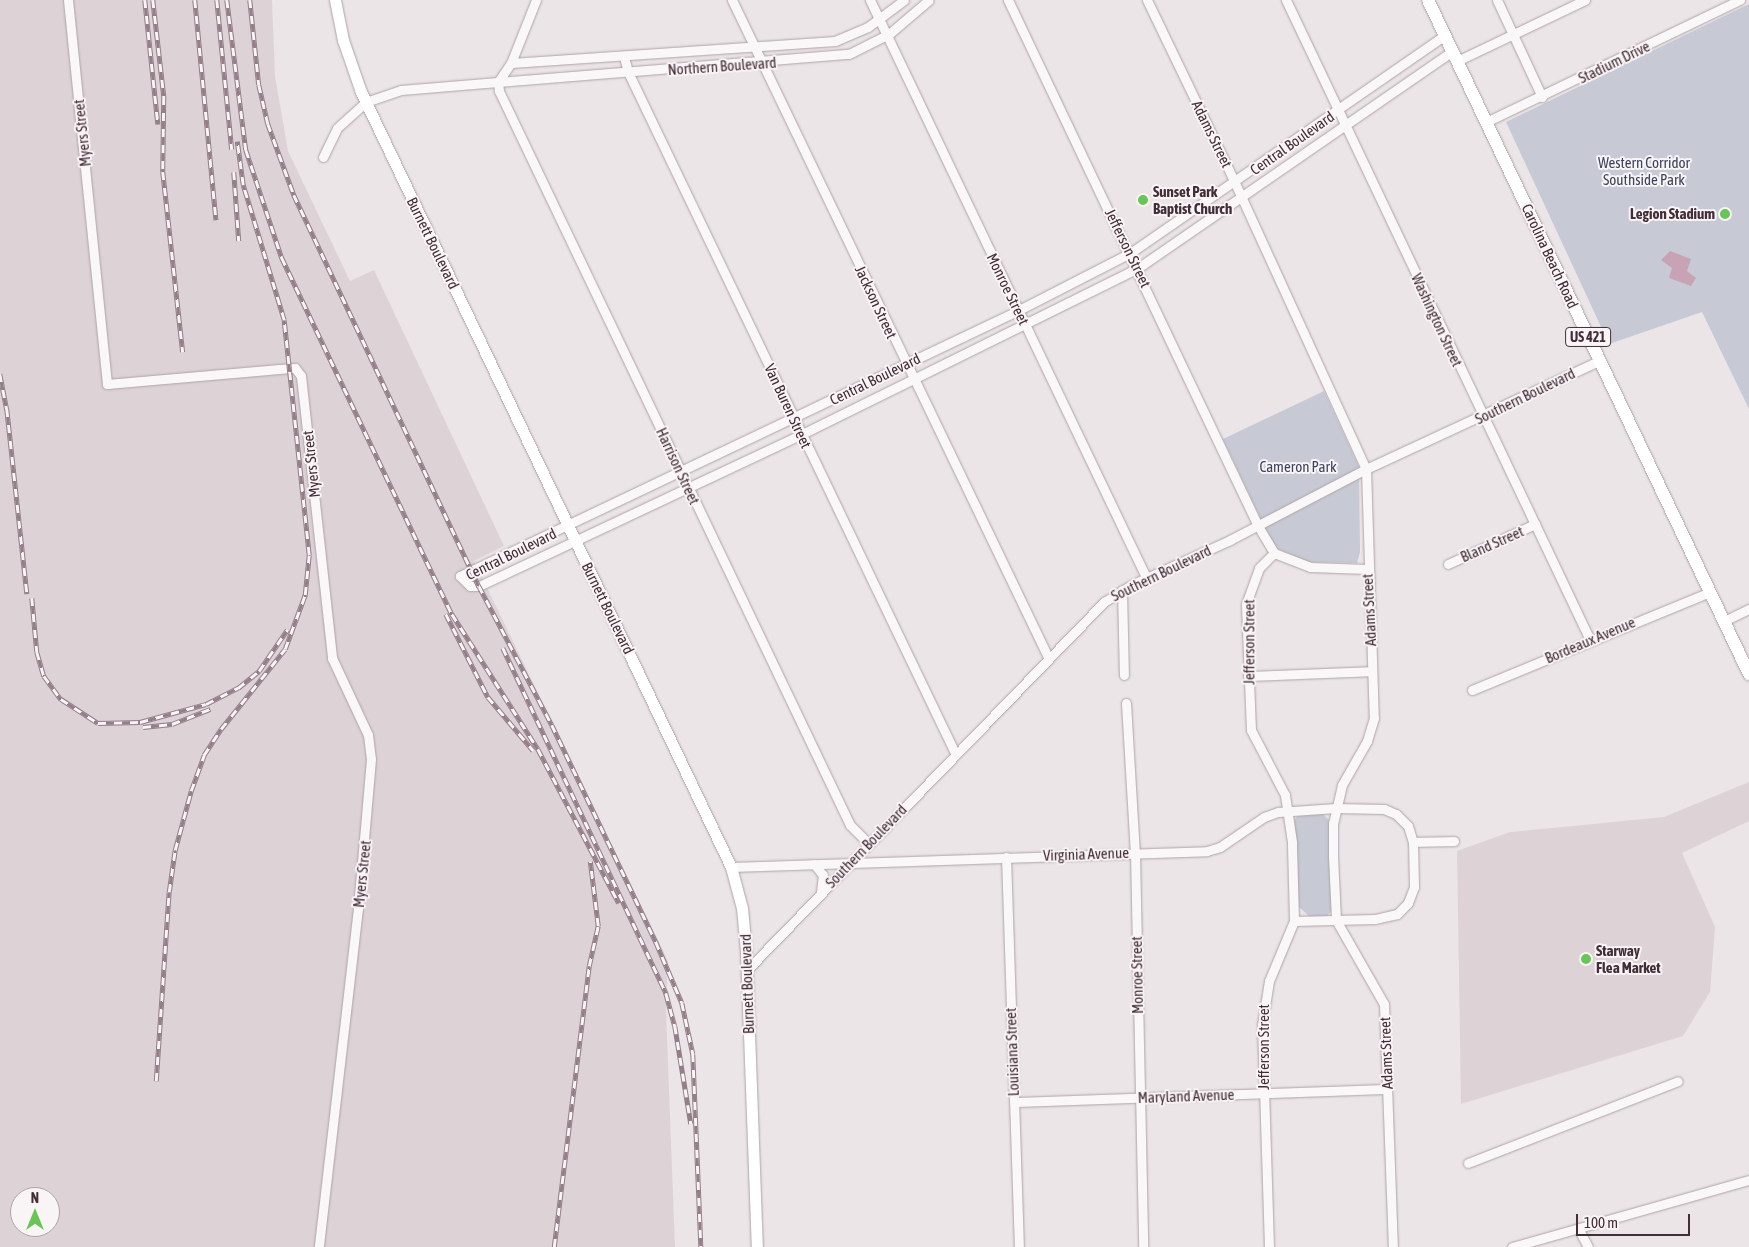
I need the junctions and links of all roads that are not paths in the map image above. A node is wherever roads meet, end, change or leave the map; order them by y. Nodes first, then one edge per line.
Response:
1 (68, 0) edge
2 (335, 0) edge
3 (536, 0) edge
4 (732, 0) edge
5 (870, 0) edge
6 (904, 0) edge
7 (930, 0) edge
8 (1008, 0) edge
9 (1147, 0) edge
10 (1286, 0) edge
11 (1428, 0) edge
12 (1498, 0) edge
13 (1585, 0) edge
14 (1740, 0) edge
15 (880, 20) junction
16 (889, 34) junction
17 (1513, 34) junction
18 (1445, 35) junction
19 (756, 48) junction
20 (1454, 56) junction
21 (624, 57) junction
22 (511, 63) junction
23 (763, 63) junction
24 (628, 72) junction
25 (498, 82) junction
26 (1542, 97) junction
27 (366, 102) junction
28 (1338, 111) junction
29 (1486, 122) junction
30 (1345, 126) junction
31 (323, 157) dead end
32 (1235, 183) junction
33 (1241, 198) junction
34 (1130, 253) junction
35 (1138, 268) junction
36 (1017, 311) junction
37 (1025, 325) junction
38 (1599, 361) junction
39 (906, 364) junction
40 (913, 380) junction
41 (1483, 417) junction
42 (794, 418) junction
43 (802, 434) junction
44 (1366, 469) junction
45 (682, 471) junction
46 (688, 487) junction
47 (1535, 524) junction
48 (569, 526) junction
49 (1258, 526) junction
50 (576, 541) junction
51 (1274, 553) junction
52 (1448, 564) dead end
53 (1367, 569) junction
54 (1146, 577) junction
55 (1122, 590) junction
56 (1710, 592) junction
57 (1749, 609) edge
58 (1724, 621) junction
59 (1590, 640) junction
60 (1048, 657) junction
61 (1372, 670) junction
62 (1749, 674) edge
63 (1124, 676) dead end
64 (1248, 676) junction
65 (1472, 690) dead end
66 (1126, 703) dead end
67 (955, 753) junction
68 (1336, 808) junction
69 (1288, 812) junction
70 (1454, 840) dead end
71 (1413, 842) junction
72 (869, 844) junction
73 (1135, 853) junction
74 (1006, 856) junction
75 (849, 863) junction
76 (814, 864) junction
77 (731, 867) junction
78 (821, 892) junction
79 (1336, 920) junction
80 (1294, 922) junction
81 (747, 970) junction
82 (1678, 1081) dead end
83 (1387, 1089) junction
84 (1264, 1093) junction
85 (1138, 1098) junction
86 (1014, 1102) junction
87 (1468, 1163) dead end
88 (1749, 1180) edge
89 (1578, 1228) junction
90 (319, 1247) edge
91 (757, 1247) edge
92 (1019, 1247) edge
93 (1143, 1247) edge
94 (1269, 1247) edge
95 (1393, 1247) edge
96 (1512, 1247) edge
97 (1588, 1247) edge

1 - 90 street, Myers Street
2 - 27 main road, Burnett Boulevard
3 - 22 street
4 - 19 street, Jackson Street
5 - 15 street, Monroe Street
6 - 15 street, Northern Boulevard
7 - 16 street, Northern Boulevard
8 - 34 street, Jefferson Street
9 - 32 street, Adams Street
10 - 28 street, Washington Street
11 - 18 highway, Carolina Beach Road / US 421
12 - 17 street
13 - 17 street, Central Boulevard
14 - 26 street, Stadium Drive
15 - 16 street, Monroe Street
15 - 19 street, Northern Boulevard
16 - 23 street, Northern Boulevard
16 - 36 street, Monroe Street
17 - 20 street, Central Boulevard
17 - 26 street
18 - 20 highway, Carolina Beach Road / US 421
18 - 28 street, Central Boulevard
19 - 21 street, Northern Boulevard
19 - 23 street, Jackson Street
20 - 29 highway, Carolina Beach Road / US 421
20 - 30 street, Central Boulevard
21 - 22 street, Northern Boulevard
21 - 24 street, Van Buren Street
22 - 25 street
23 - 24 street, Northern Boulevard
23 - 39 street, Jackson Street
24 - 25 street, Northern Boulevard
24 - 42 street, Van Buren Street
25 - 27 street, Northern Boulevard
25 - 45 street, Harrison Street
26 - 29 street, Stadium Drive
27 - 31 street
27 - 48 main road, Burnett Boulevard
28 - 30 street, Washington Street
28 - 32 street, Central Boulevard
29 - 38 highway, Carolina Beach Road / US 421
30 - 33 street, Central Boulevard
30 - 41 street, Washington Street
32 - 33 street, Adams Street
32 - 34 street, Central Boulevard
33 - 35 street, Central Boulevard
33 - 44 street, Adams Street
34 - 35 street, Jefferson Street
34 - 36 street, Central Boulevard
35 - 37 street, Central Boulevard
35 - 49 street, Jefferson Street
36 - 37 street, Monroe Street
36 - 39 street, Central Boulevard
37 - 40 street, Central Boulevard
37 - 54 street, Monroe Street
38 - 41 street, Southern Boulevard
38 - 56 highway, Carolina Beach Road / US 421
39 - 40 street, Jackson Street
39 - 42 street, Central Boulevard
40 - 43 street, Central Boulevard
40 - 60 street, Jackson Street
41 - 44 street, Southern Boulevard
41 - 47 street, Washington Street
42 - 43 street, Van Buren Street
42 - 45 street, Central Boulevard
43 - 46 street, Central Boulevard
43 - 67 street, Van Buren Street
44 - 49 street, Southern Boulevard
44 - 53 street, Adams Street
45 - 46 street, Harrison Street
45 - 48 street, Central Boulevard
46 - 50 street, Central Boulevard
46 - 72 street, Harrison Street
47 - 52 street, Bland Street
47 - 59 street, Washington Street
48 - 50 main road, Burnett Boulevard
48 - 50 street, Central Boulevard
49 - 51 street, Jefferson Street
49 - 54 street, Southern Boulevard
50 - 77 main road, Burnett Boulevard
51 - 53 street
51 - 64 street, Jefferson Street
53 - 61 street, Adams Street
54 - 55 street, Southern Boulevard
55 - 60 street, Southern Boulevard
55 - 63 street
56 - 58 highway, Carolina Beach Road / US 421
56 - 59 street, Bordeaux Avenue
57 - 58 street
58 - 62 highway, Carolina Beach Road / US 421
59 - 65 street, Bordeaux Avenue
60 - 67 street, Southern Boulevard
61 - 64 street
61 - 68 street, Adams Street
64 - 69 street, Jefferson Street
66 - 73 street, Monroe Street
67 - 72 street, Southern Boulevard
68 - 69 street, Virginia Avenue
68 - 71 street, Virginia Avenue
68 - 79 street, Adams Street
69 - 73 street, Virginia Avenue
69 - 80 street, Jefferson Street
70 - 71 street
71 - 79 street, Virginia Avenue
72 - 75 street, Southern Boulevard
73 - 74 street, Virginia Avenue
73 - 85 street, Monroe Street
74 - 75 street, Virginia Avenue
74 - 86 street, Louisiana Street
75 - 76 street, Virginia Avenue
75 - 78 street, Southern Boulevard
76 - 77 street, Virginia Avenue
76 - 78 street
77 - 81 main road, Burnett Boulevard
78 - 81 street, Southern Boulevard
79 - 80 street, Virginia Avenue
79 - 83 street, Adams Street
80 - 84 street, Jefferson Street
81 - 91 main road, Burnett Boulevard
82 - 87 street
83 - 84 street, Maryland Avenue
83 - 95 street, Adams Street
84 - 85 street, Maryland Avenue
84 - 94 street, Jefferson Street
85 - 86 street, Maryland Avenue
85 - 93 street, Monroe Street
86 - 92 street, Louisiana Street
88 - 89 street
89 - 96 street
89 - 97 street

